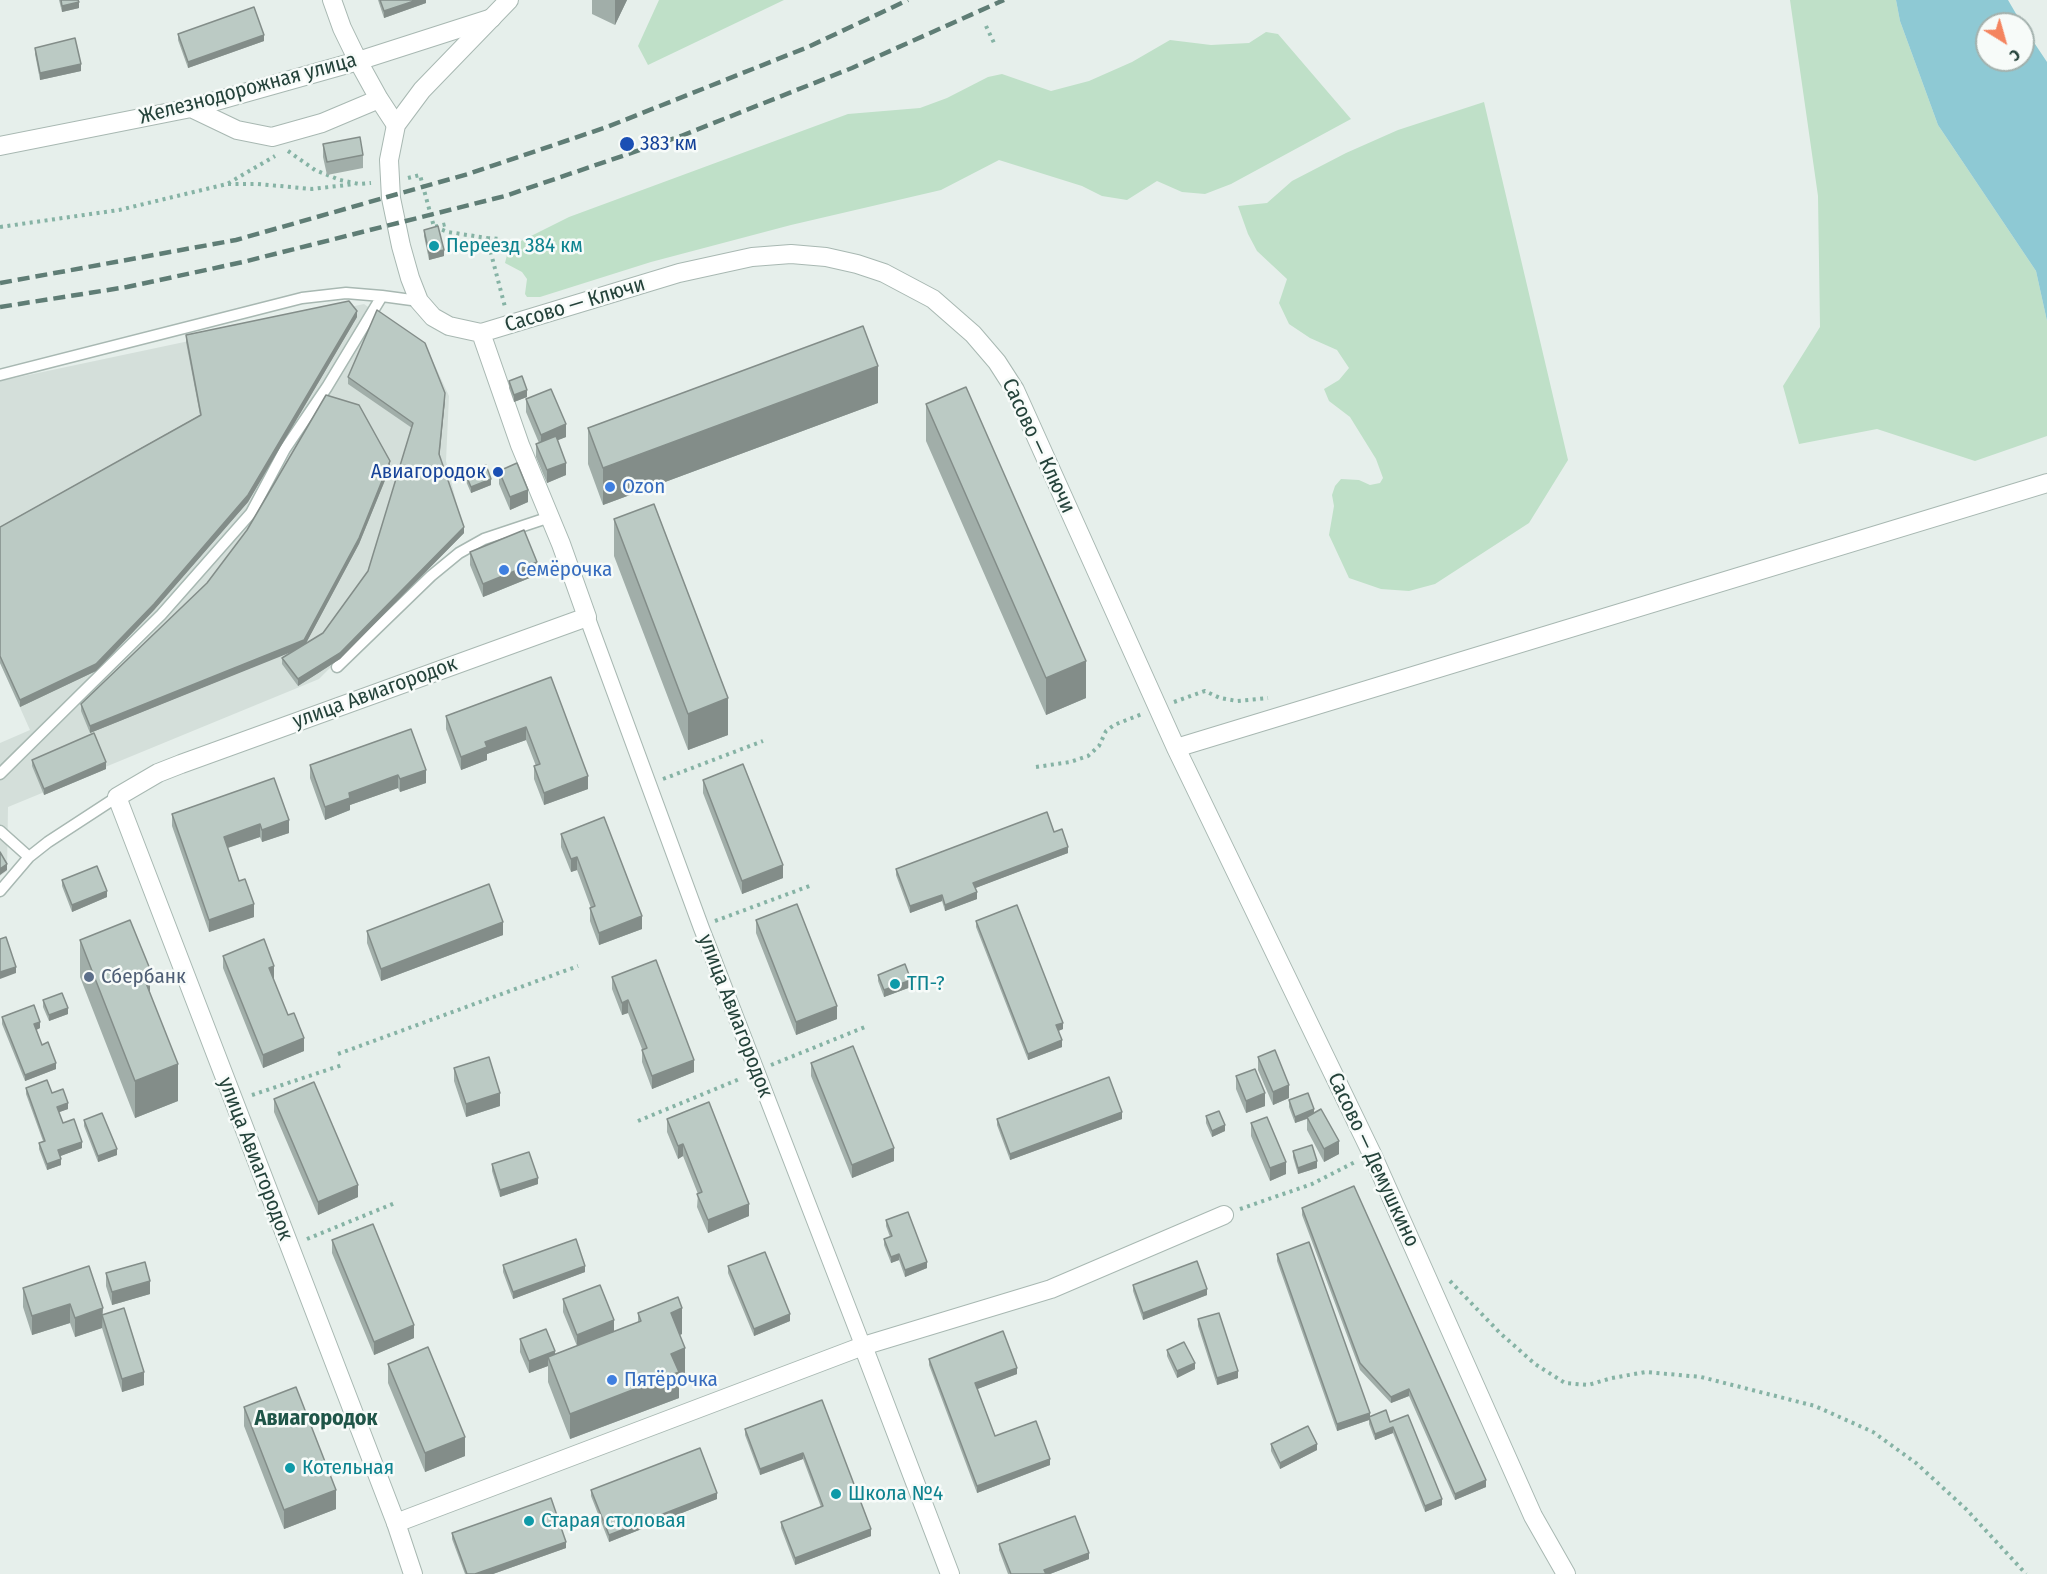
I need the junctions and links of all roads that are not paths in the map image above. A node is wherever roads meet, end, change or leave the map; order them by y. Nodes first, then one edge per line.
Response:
1 (332, 0) edge
2 (508, 0) edge
3 (492, 18) junction
4 (358, 61) junction
5 (379, 99) junction
6 (191, 108) junction
7 (396, 125) junction
8 (0, 146) edge
9 (382, 296) junction
10 (419, 301) junction
11 (481, 333) junction
12 (0, 375) edge
13 (2047, 483) edge
14 (550, 516) junction
15 (587, 617) junction
16 (337, 667) dead end
17 (1176, 748) junction
18 (0, 774) edge
19 (117, 797) junction
20 (0, 831) edge
21 (29, 857) junction
22 (0, 891) edge
23 (1224, 1215) road end
24 (863, 1346) junction
25 (396, 1523) junction
26 (413, 1574) edge
27 (950, 1574) edge
28 (1566, 1574) edge

1 - 4 street
2 - 3 street
3 - 4 street, Железнодорожная улица
3 - 7 street
4 - 5 street
4 - 6 street, Железнодорожная улица
5 - 6 street
5 - 7 street
6 - 8 street, Железнодорожная улица
7 - 10 street
9 - 10 lane
9 - 12 lane
9 - 18 lane
10 - 11 street
11 - 14 street, улица Авиагородок
11 - 17 street, Сасово — Ключи
13 - 17 street
14 - 15 street, улица Авиагородок
14 - 16 lane
15 - 19 street, улица Авиагородок
15 - 24 street, улица Авиагородок
17 - 28 street, Сасово — Демушкино
19 - 21 lane
19 - 25 street, улица Авиагородок
20 - 21 lane
21 - 22 lane
23 - 24 street
24 - 25 street
24 - 27 street
25 - 26 street, улица Авиагородок

